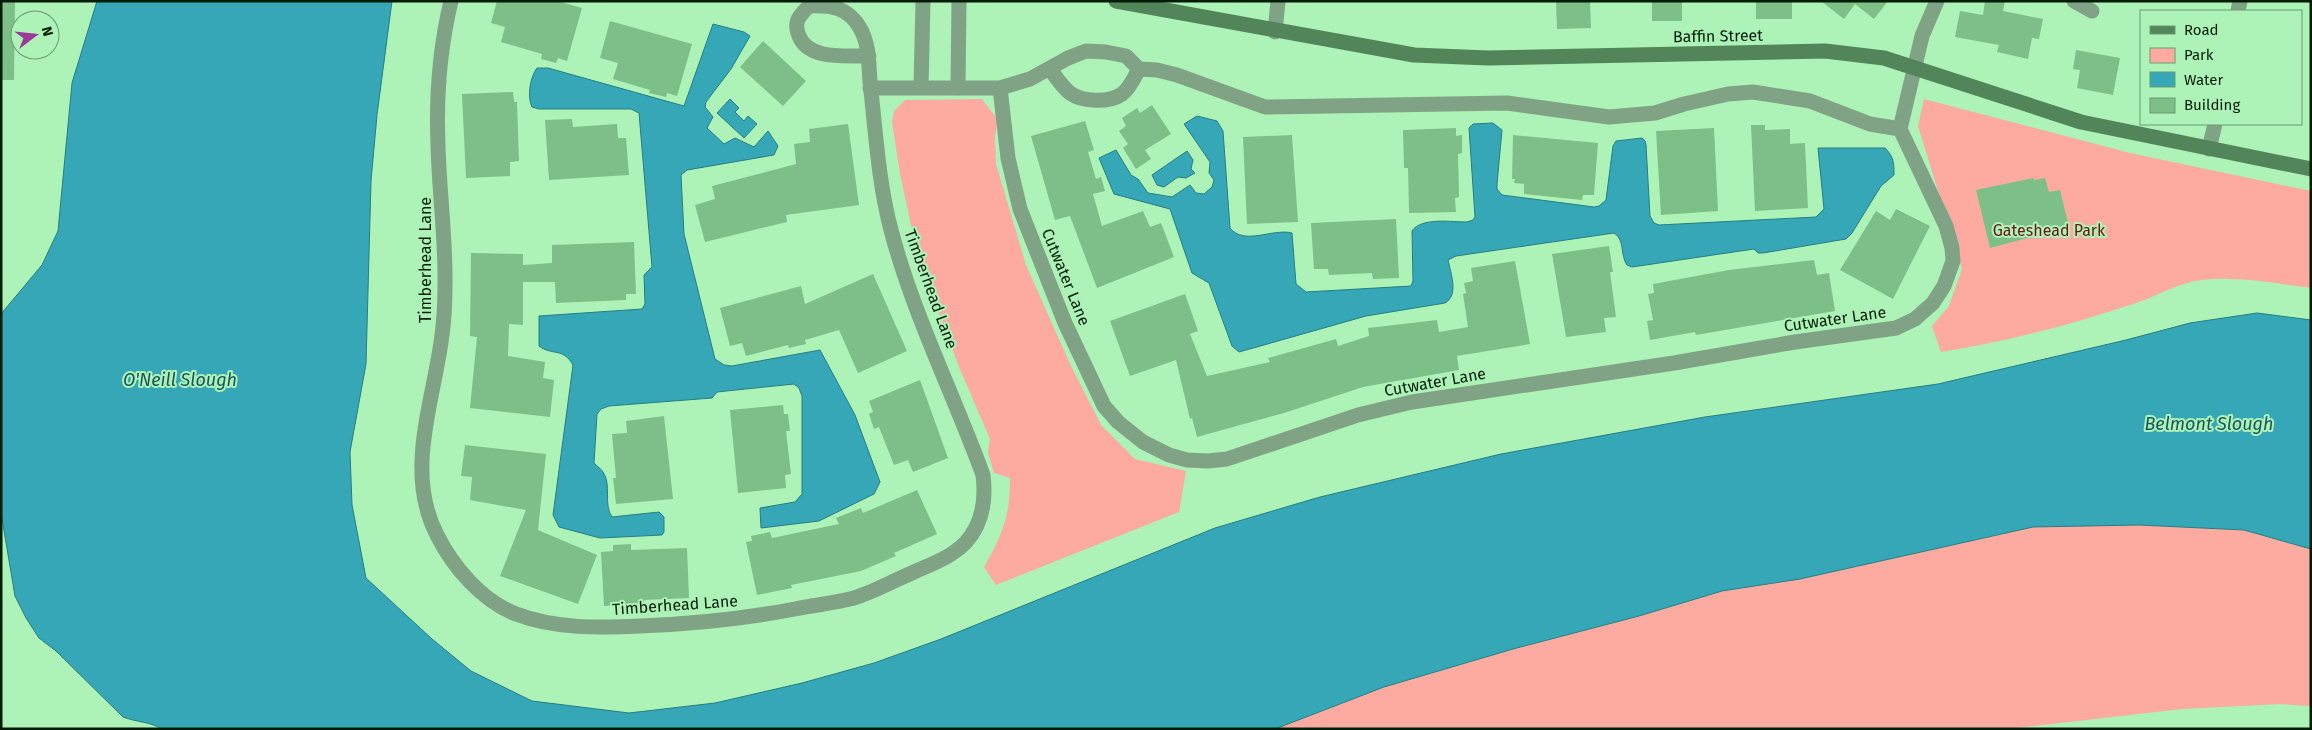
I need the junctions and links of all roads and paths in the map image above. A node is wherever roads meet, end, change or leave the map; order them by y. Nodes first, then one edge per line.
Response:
1 (451, 1) edge
2 (923, 1) edge
3 (959, 1) edge
4 (1116, 1) edge
5 (1278, 1) edge
6 (1937, 1) edge
7 (2074, 1) edge
8 (2092, 11) dead end
9 (1276, 32) junction
10 (869, 56) junction
11 (1050, 69) junction
12 (1139, 69) junction
13 (1913, 69) junction
14 (870, 88) junction
15 (921, 88) junction
16 (958, 88) junction
17 (1000, 88) junction
18 (2215, 125) edge
19 (1900, 130) junction
20 (2209, 149) junction
21 (2311, 169) edge

1 - 14 street, Timberhead Lane
2 - 15 street
3 - 16 street
4 - 9 street, Baffin Street
5 - 9 street
6 - 13 street
7 - 8 street
9 - 13 street, Baffin Street
10 - 10 street, Timberhead Lane
10 - 14 street, Timberhead Lane
11 - 12 street
11 - 12 street
11 - 17 street
12 - 19 street
13 - 19 street
13 - 20 street, Baffin Street
14 - 15 street
15 - 16 street
16 - 17 street
17 - 19 street, Cutwater Lane
18 - 20 street
20 - 21 street, Baffin Street

